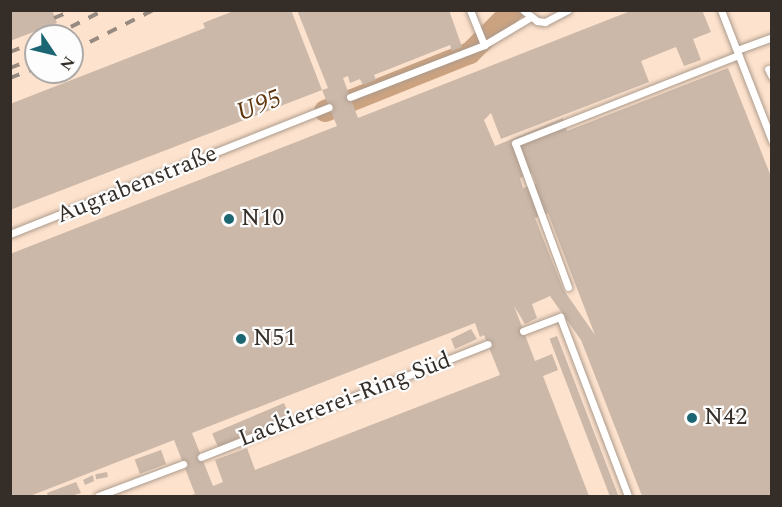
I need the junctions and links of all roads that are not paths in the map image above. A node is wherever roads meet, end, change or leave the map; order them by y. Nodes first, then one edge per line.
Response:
1 (470, 10) edge
2 (523, 10) edge
3 (567, 10) edge
4 (721, 10) edge
5 (531, 17) junction
6 (771, 37) edge
7 (484, 45) junction
8 (738, 52) junction
9 (768, 69) dead end
10 (771, 77) edge
11 (350, 98) dead end
12 (329, 107) dead end
13 (771, 141) edge
14 (10, 234) edge
15 (568, 287) dead end
16 (523, 331) dead end
17 (488, 344) dead end
18 (201, 457) dead end
19 (183, 464) dead end
20 (98, 496) edge
21 (628, 496) edge

1 - 7 lane
2 - 5 lane
3 - 5 lane
4 - 8 lane
5 - 7 lane
6 - 8 lane
7 - 11 lane
8 - 13 lane
8 - 15 lane
9 - 10 lane
12 - 14 lane, Augrabenstraße
16 - 21 lane
17 - 18 lane, Lackiererei-Ring Süd
19 - 20 lane

